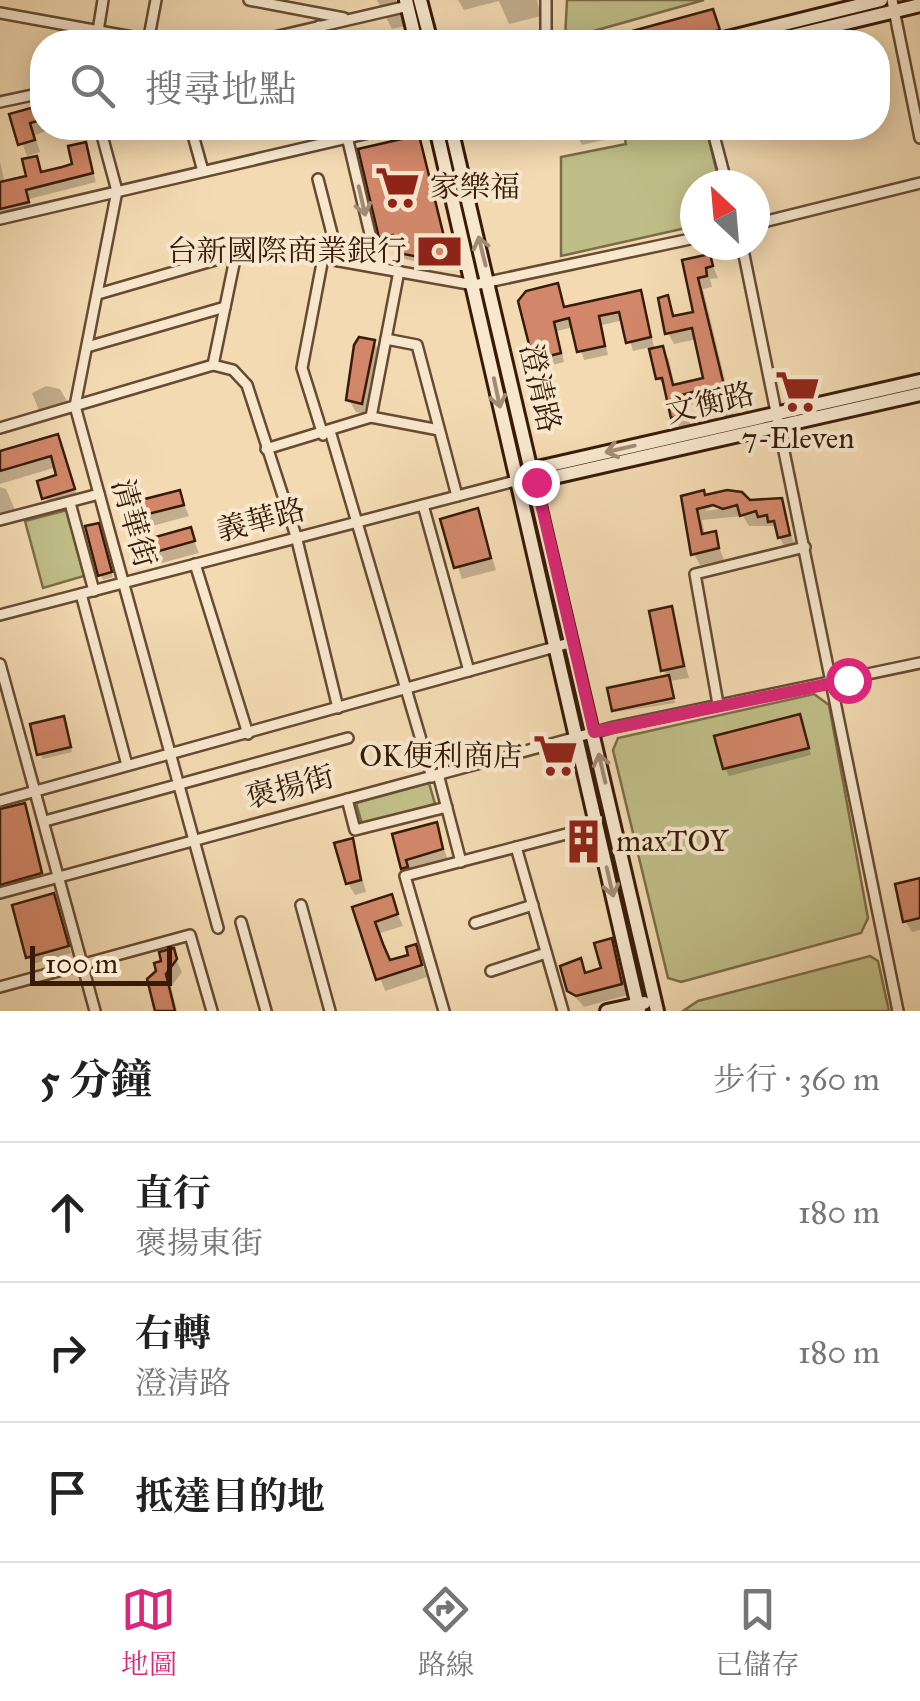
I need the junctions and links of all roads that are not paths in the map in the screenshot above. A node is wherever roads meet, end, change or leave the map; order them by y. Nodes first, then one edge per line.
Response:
1 (103, 0) edge
2 (156, 0) edge
3 (249, 0) edge
4 (546, 0) edge
5 (881, 0) edge
6 (412, 2) edge
7 (920, 4) edge
8 (892, 6) edge
9 (0, 12) edge
10 (349, 19) junction
11 (319, 26) junction
12 (93, 30) edge
13 (98, 30) edge
14 (150, 30) edge
15 (302, 30) edge
16 (320, 30) edge
17 (415, 30) edge
18 (425, 30) edge
19 (546, 30) edge
20 (760, 30) edge
21 (809, 30) edge
22 (30, 96) edge
23 (0, 102) edge
24 (920, 138) edge
25 (103, 140) edge
26 (195, 140) edge
27 (316, 140) edge
28 (348, 140) edge
29 (439, 140) edge
30 (454, 140) edge
31 (715, 140) edge
32 (202, 170) junction
33 (724, 170) edge
34 (318, 178) dead end
35 (920, 183) edge
36 (117, 191) junction
37 (0, 219) edge
38 (770, 220) edge
39 (680, 241) edge
40 (236, 254) junction
41 (323, 258) junction
42 (745, 260) edge
43 (339, 261) junction
44 (374, 267) junction
45 (398, 271) junction
46 (489, 284) junction
47 (474, 285) junction
48 (98, 294) junction
49 (225, 307) junction
50 (386, 339) junction
51 (87, 347) junction
52 (213, 365) junction
53 (920, 381) edge
54 (920, 394) edge
55 (76, 406) junction
56 (371, 417) junction
57 (778, 420) junction
58 (0, 428) edge
59 (440, 430) junction
60 (326, 433) junction
61 (266, 450) junction
62 (535, 476) junction
63 (515, 481) junction
64 (100, 494) junction
65 (457, 496) junction
66 (70, 503) junction
67 (423, 505) junction
68 (0, 520) edge
69 (359, 522) junction
70 (296, 536) junction
71 (804, 548) junction
72 (195, 564) junction
73 (124, 583) junction
74 (94, 591) junction
75 (81, 594) junction
76 (0, 615) edge
77 (572, 642) junction
78 (555, 646) junction
79 (920, 663) edge
80 (0, 664) edge
81 (469, 672) junction
82 (834, 683) junction
83 (405, 691) junction
84 (718, 704) junction
85 (338, 708) junction
86 (594, 732) junction
87 (248, 734) junction
88 (576, 737) junction
89 (348, 738) dead end
90 (171, 754) junction
91 (126, 765) junction
92 (435, 775) junction
93 (179, 786) junction
94 (37, 791) junction
95 (347, 798) junction
96 (0, 800) edge
97 (447, 806) junction
98 (44, 822) junction
99 (597, 826) junction
100 (194, 838) junction
101 (516, 846) junction
102 (462, 862) junction
103 (59, 876) junction
104 (0, 893) edge
105 (532, 904) junction
106 (301, 905) dead end
107 (241, 922) dead end
108 (475, 924) dead end
109 (218, 928) dead end
110 (546, 953) junction
111 (82, 964) junction
112 (490, 971) dead end
113 (0, 986) edge
114 (656, 1006) edge
115 (639, 1008) edge
116 (95, 1011) edge
117 (212, 1011) edge
118 (266, 1011) edge
119 (330, 1011) edge
120 (444, 1011) edge
121 (563, 1011) edge
122 (607, 1011) edge
123 (898, 1011) edge

1 - 13 street
2 - 14 street
3 - 10 street
4 - 19 street
5 - 20 main road
6 - 10 street
6 - 17 main road
6 - 18 main road
7 - 8 main road
8 - 21 main road
8 - 24 street
9 - 12 street
10 - 11 street
11 - 15 street
11 - 16 street
22 - 23 street
25 - 36 street, 清華街
26 - 32 street
27 - 32 street
28 -> 44 street
29 - 47 main road, 澄清路
46 -> 30 main road, 澄清路
31 - 33 street
32 - 36 street
34 - 43 street
35 - 38 street
36 - 37 street
36 - 48 street, 清華街
39 - 46 street
40 - 41 street
40 - 48 street
40 - 49 street
41 - 43 street
41 - 60 street
42 - 57 street
43 - 44 street
44 - 45 street
45 - 47 street
45 - 50 street
46 - 47 street
46 - 62 main road, 澄清路
47 -> 63 main road, 澄清路
48 - 51 street, 清華街
49 - 51 street
49 - 52 street
50 - 56 street
50 - 59 street
51 - 55 street, 清華街
52 - 55 street
52 - 61 street
53 - 57 main road, 文衡路
54 - 57 main road, 文衡路
55 - 58 street
55 - 64 street, 清華街
56 - 59 street
56 - 60 street
57 - 62 main road, 文衡路
57 - 71 street
59 - 65 street
60 - 61 street
60 - 69 street
61 - 70 street
62 - 63 main road, 義華路
62 - 77 main road, 澄清路
63 - 65 street, 義華路
63 - 78 main road, 澄清路
64 - 66 street
64 - 73 street, 清華街
65 - 67 street, 義華路
66 - 68 street
66 - 74 street
67 - 69 street, 義華路
67 - 81 street
69 - 70 street, 義華路
69 - 83 street
70 - 72 street, 義華路
70 - 85 street
71 - 82 street
71 - 84 street
72 - 73 street, 義華路
72 - 87 street
73 - 74 street, 義華路
73 - 90 street, 清華街
74 - 75 street, 義華路
75 - 76 street, 義華路
75 - 91 street
77 - 78 street
77 - 86 main road, 澄清路
78 - 81 street
78 - 88 main road, 澄清路
79 - 82 street, 褒揚街
80 - 94 street
81 - 83 street
82 - 84 street, 褒揚街
82 - 123 street
83 - 85 street
83 - 92 street
84 - 86 street, 褒揚街
85 - 87 street
86 - 88 street, 褒揚街
114 -> 86 main road, 澄清路
87 - 90 street
88 - 92 street, 褒揚街
88 - 99 main road, 澄清路
89 - 93 street
90 - 91 street
90 - 93 street, 清華街
91 - 94 street
92 - 95 street, 褒揚街
92 - 97 street
93 - 98 street
93 - 100 street, 清華街
94 - 96 street
94 - 98 street
95 - 97 street
95 - 100 street, 褒揚街
97 - 102 street
98 - 103 street
99 - 101 street
99 -> 115 main road, 澄清路
100 - 103 street, 褒揚街
100 - 109 street, 清華街
101 - 102 street
101 - 105 street
102 - 120 street
103 - 104 street, 褒揚街
103 - 111 street
105 - 108 street
105 - 110 street
106 - 119 street
107 - 118 street
110 - 112 street
110 - 121 street
111 - 113 street
111 - 116 street
111 - 117 street
114 - 115 main road
115 - 122 main road

